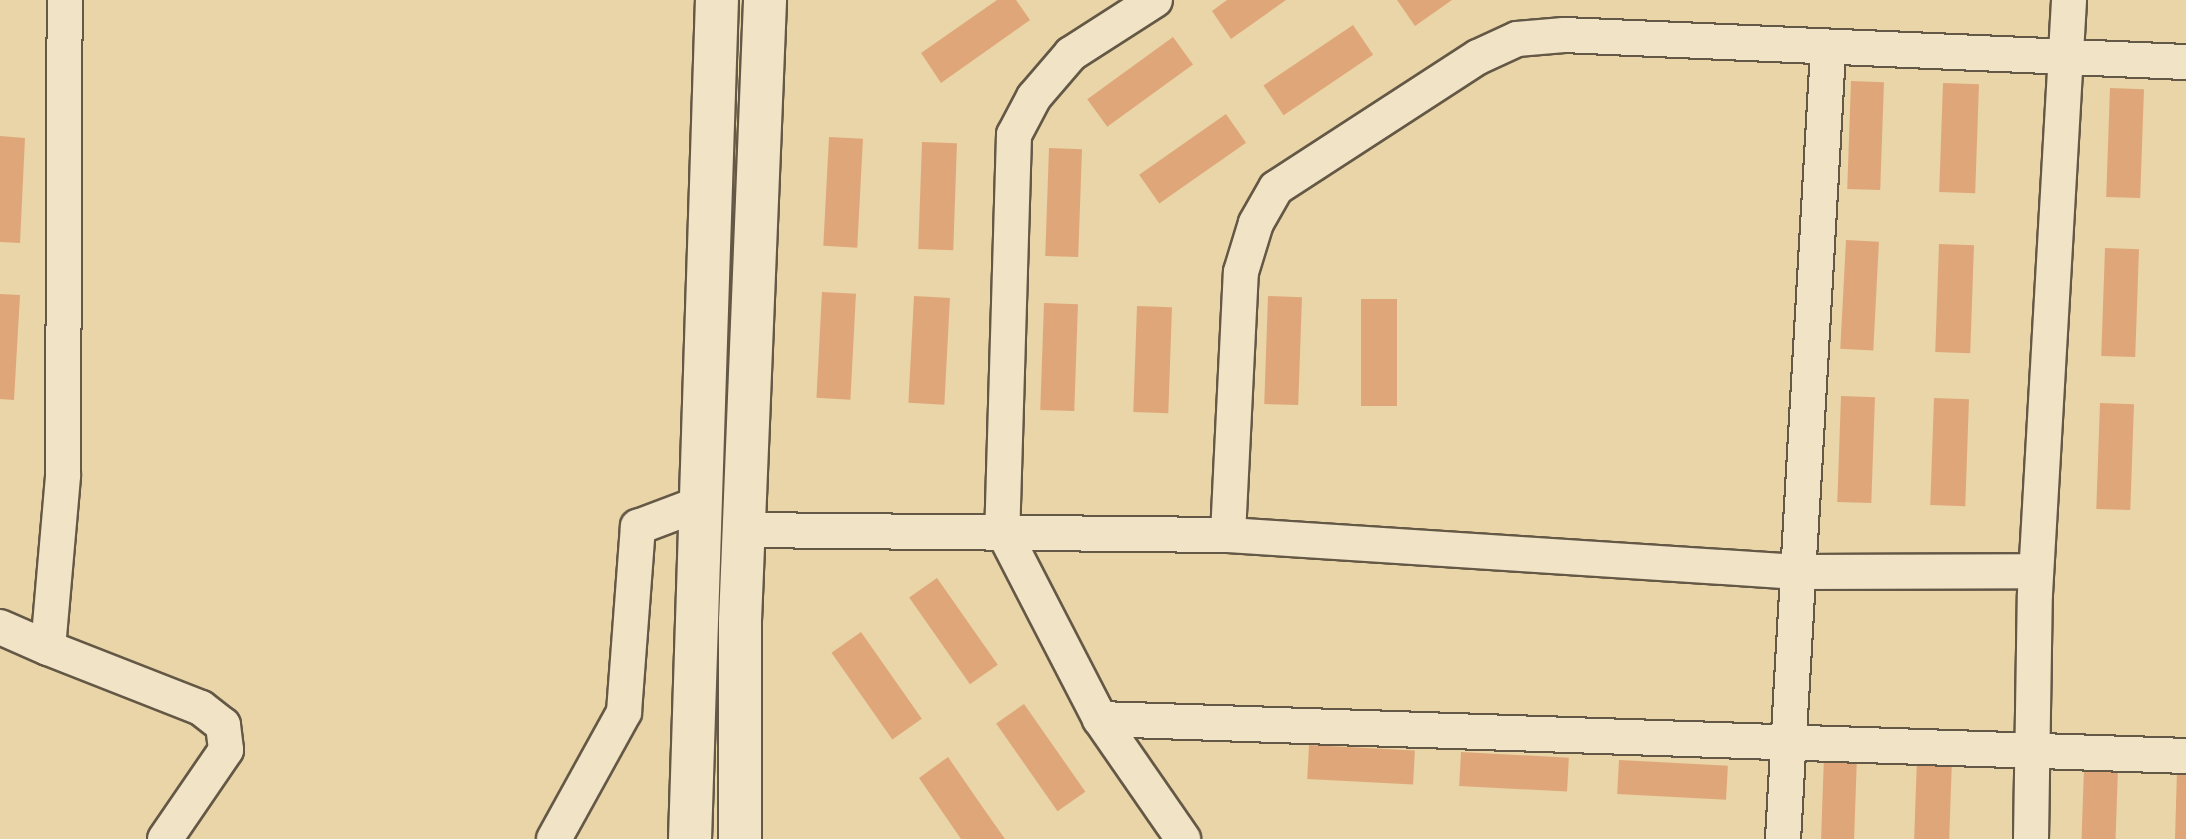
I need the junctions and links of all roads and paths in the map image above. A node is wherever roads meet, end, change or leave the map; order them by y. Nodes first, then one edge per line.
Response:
1 (65, 0) edge
2 (717, 0) edge
3 (1155, 0) edge
4 (2069, 0) edge
5 (770, 3) edge
6 (1828, 51) junction
7 (2065, 60) junction
8 (2186, 62) edge
9 (699, 504) junction
10 (1002, 529) junction
11 (747, 530) junction
12 (1228, 535) junction
13 (2036, 571) junction
14 (1798, 572) junction
15 (0, 627) edge
16 (48, 648) junction
17 (1100, 719) junction
18 (1787, 742) junction
19 (2032, 751) junction
20 (2186, 756) edge
21 (165, 839) edge
22 (554, 839) edge
23 (690, 839) edge
24 (740, 839) edge
25 (1183, 839) edge
26 (1783, 839) edge
27 (2031, 839) edge

1 - 16 street
2 - 9 street
3 - 10 street
4 - 7 street
5 - 11 street
6 - 7 street
6 - 12 street
6 - 14 street
7 - 8 street
7 - 13 street
9 - 22 street
9 - 23 street
10 - 11 street
10 - 12 street
10 - 17 street
11 - 24 street
12 - 14 street
13 - 14 street
13 - 19 street
14 - 18 street
15 - 16 street
16 - 21 street
17 - 18 street
17 - 25 street
18 - 19 street
18 - 26 street
19 - 20 street
19 - 27 street

